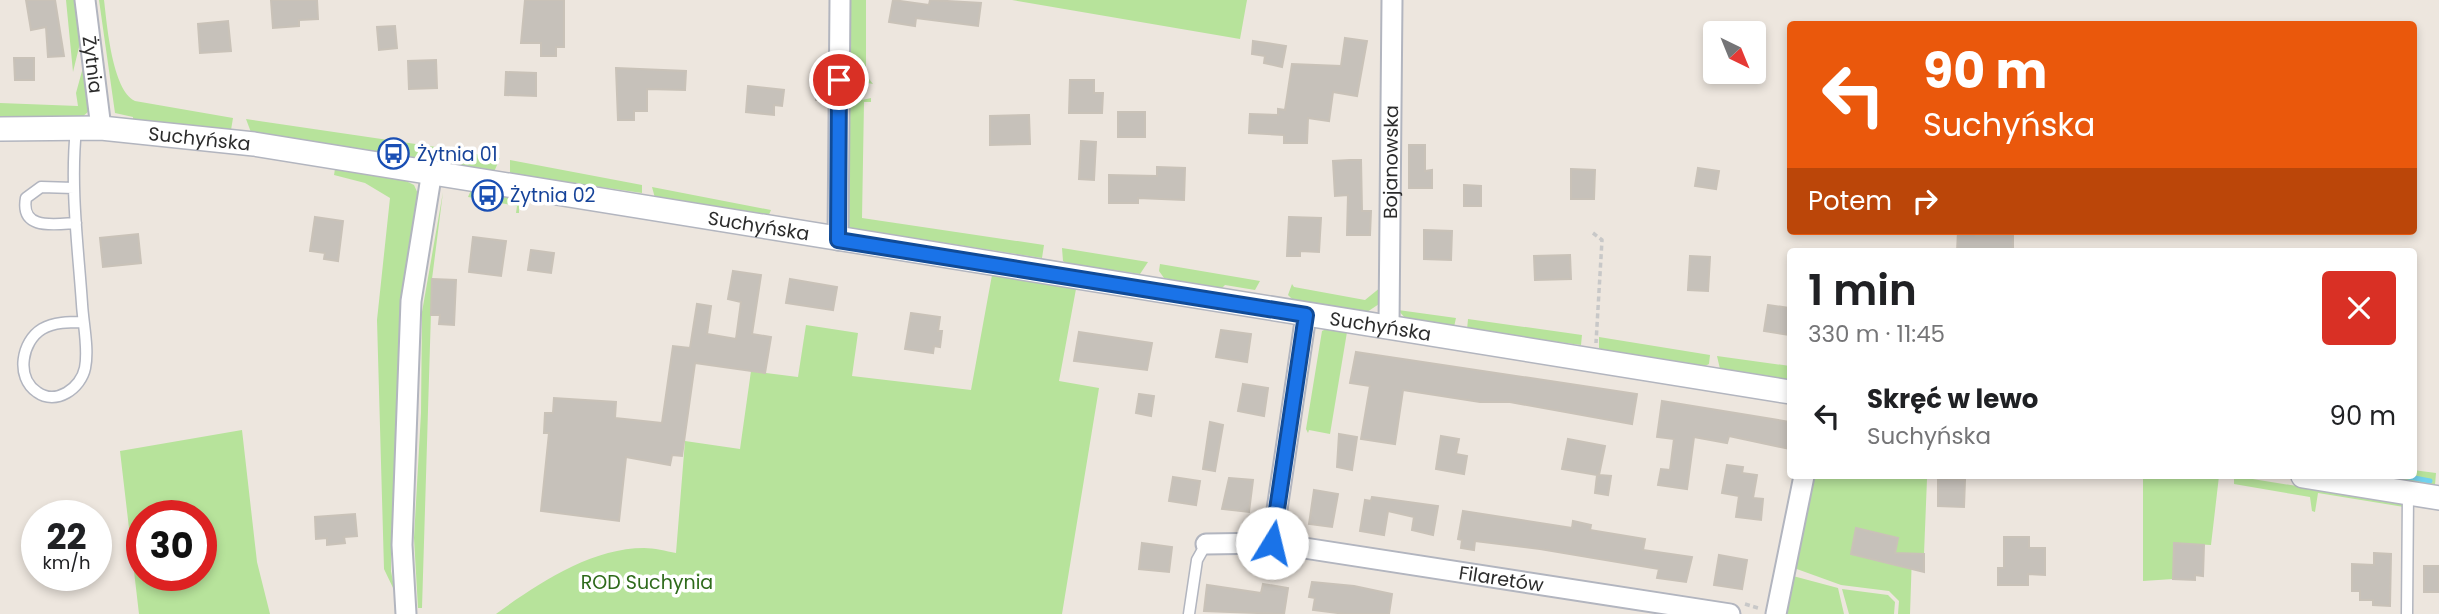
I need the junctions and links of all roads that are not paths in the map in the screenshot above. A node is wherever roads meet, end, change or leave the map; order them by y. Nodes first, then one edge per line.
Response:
1 (85, 0) edge
2 (840, 0) edge
3 (1392, 0) edge
4 (76, 128) junction
5 (101, 128) junction
6 (0, 129) edge
7 (432, 171) junction
8 (74, 188) junction
9 (76, 223) junction
10 (838, 240) junction
11 (1306, 315) junction
12 (83, 322) junction
13 (1389, 325) junction
14 (1787, 392) edge
15 (1803, 479) edge
16 (2320, 479) edge
17 (2408, 493) junction
18 (2439, 498) edge
19 (1272, 543) junction
20 (1206, 544) joint
21 (1736, 608) edge
22 (1772, 611) edge
23 (406, 614) edge
24 (1189, 614) edge
25 (2407, 614) edge

1 - 5 street, Żytnia
2 - 10 street
3 - 13 street, Bojanowska
4 - 5 street, Suchyńska
4 - 6 street, Suchyńska
4 - 8 lane
5 - 7 street, Suchyńska
7 - 10 street, Suchyńska
7 - 23 street
8 - 9 lane
8 - 9 lane
9 - 12 lane
10 - 11 street, Suchyńska
11 - 13 street, Suchyńska
11 - 19 street
12 - 12 lane
13 - 14 street, Suchyńska
15 - 22 street
16 - 17 street
17 - 18 street
17 - 25 lane
19 - 20 street, Filaretów
19 - 21 street, Filaretów
20 - 24 lane

